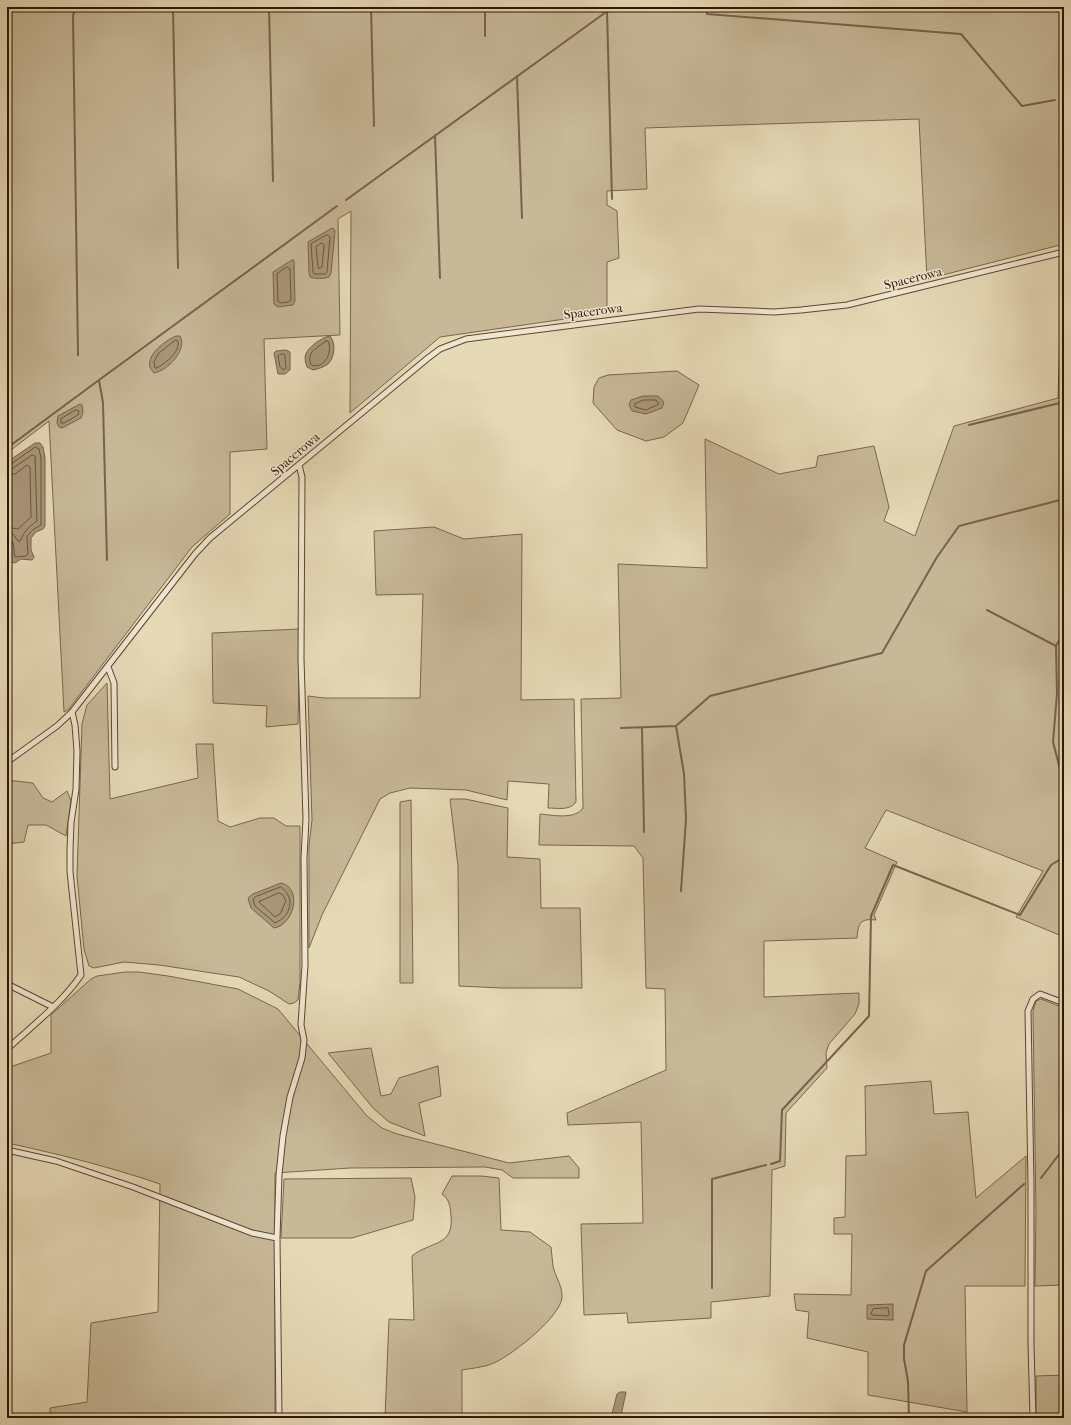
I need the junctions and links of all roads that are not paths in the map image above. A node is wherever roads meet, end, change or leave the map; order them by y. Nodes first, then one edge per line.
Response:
1 (1064, 252) edge
2 (299, 465) junction
3 (108, 667) junction
4 (72, 712) junction
5 (7, 762) edge
6 (115, 767) dead end
7 (7, 984) edge
8 (1064, 1004) edge
9 (53, 1006) junction
10 (7, 1049) edge
11 (7, 1150) edge
12 (277, 1238) junction
13 (279, 1418) edge
14 (1033, 1418) edge

1 - 2 street, Spacerowa
2 - 3 street, Spacerowa
2 - 12 street
3 - 4 street, Spacerowa
3 - 6 street
4 - 5 street, Spacerowa
4 - 9 street
7 - 9 street
8 - 14 street
9 - 10 street
11 - 12 street
12 - 13 street

